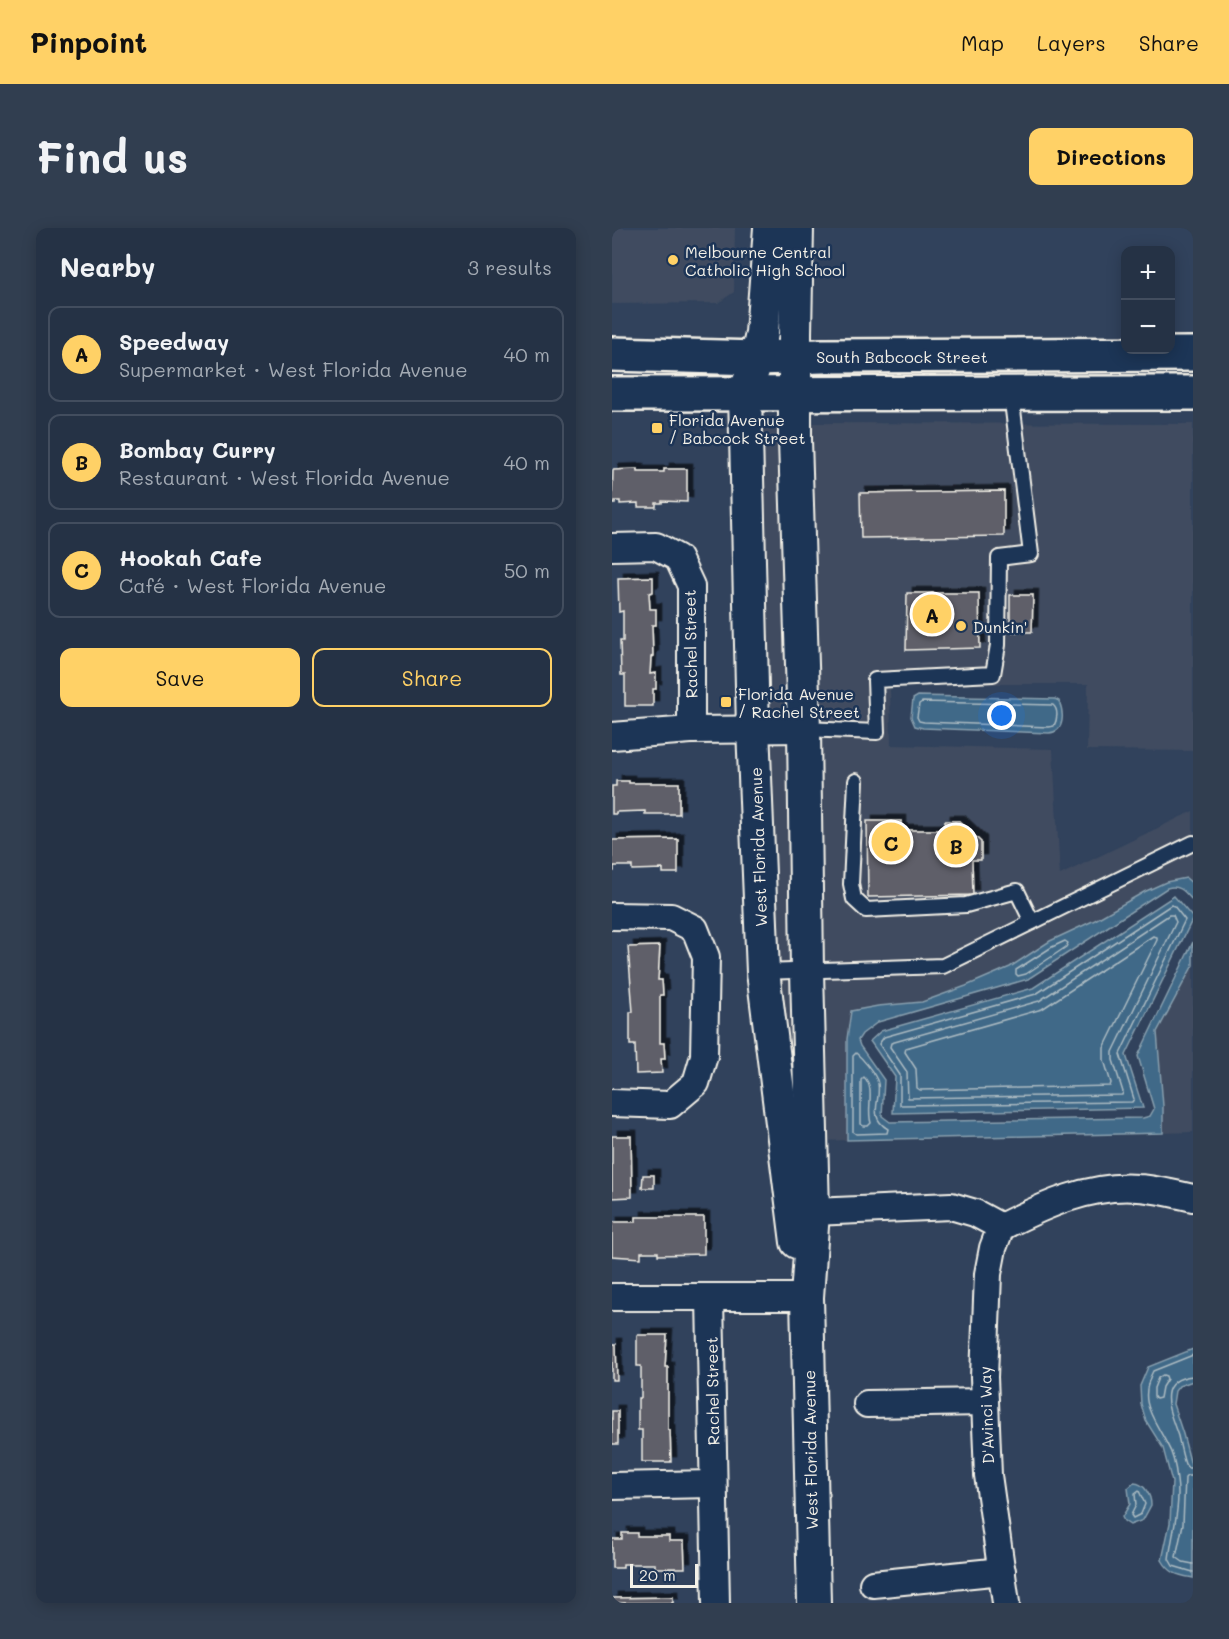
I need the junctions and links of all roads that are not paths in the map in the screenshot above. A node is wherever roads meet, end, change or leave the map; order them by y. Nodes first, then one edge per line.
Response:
1 (770, 228) edge
2 (797, 228) edge
3 (612, 354) edge
4 (1193, 354) edge
5 (795, 357) junction
6 (757, 358) junction
7 (796, 393) junction
8 (1193, 393) edge
9 (612, 394) edge
10 (745, 394) junction
11 (1011, 394) junction
12 (612, 547) edge
13 (753, 728) junction
14 (804, 729) junction
15 (691, 730) junction
16 (612, 736) edge
17 (856, 781) dead end
18 (1193, 843) edge
19 (612, 916) edge
20 (1032, 922) junction
21 (807, 971) junction
22 (763, 972) junction
23 (612, 1103) edge
24 (1193, 1198) edge
25 (813, 1212) junction
26 (1001, 1227) junction
27 (612, 1297) edge
28 (710, 1297) junction
29 (807, 1297) junction
30 (985, 1402) junction
31 (867, 1404) dead end
32 (713, 1484) junction
33 (612, 1486) edge
34 (1002, 1571) junction
35 (873, 1584) dead end
36 (716, 1603) edge
37 (814, 1603) edge
38 (1006, 1603) edge

1 - 6 street, West Florida Avenue
2 - 5 street, West Florida Avenue
3 - 6 main road, South Babcock Street
4 - 5 main road, South Babcock Street
5 - 6 main road, South Babcock Street
5 - 7 street, West Florida Avenue
6 - 10 street, West Florida Avenue
7 - 10 main road
7 - 11 main road
7 - 14 street, West Florida Avenue
8 - 11 main road
9 - 10 main road
10 - 13 street, West Florida Avenue
11 - 14 lane
12 - 15 street, Rachel Street
13 - 14 street
13 - 15 street
13 - 22 street, West Florida Avenue
14 - 21 street, West Florida Avenue
15 - 16 street
17 - 20 lane
18 - 20 lane
19 - 23 street
20 - 21 lane
21 - 22 lane
21 - 25 street, West Florida Avenue
22 - 29 street, West Florida Avenue
24 - 26 street
25 - 26 street
25 - 29 street, West Florida Avenue
26 - 30 street, D'Avinci Way
27 - 28 street
28 - 29 street
28 - 32 street, Rachel Street
29 - 37 street, West Florida Avenue
30 - 31 street
30 - 34 street, D'Avinci Way
32 - 33 street
32 - 36 street, Rachel Street
34 - 35 street
34 - 38 street, D'Avinci Way

